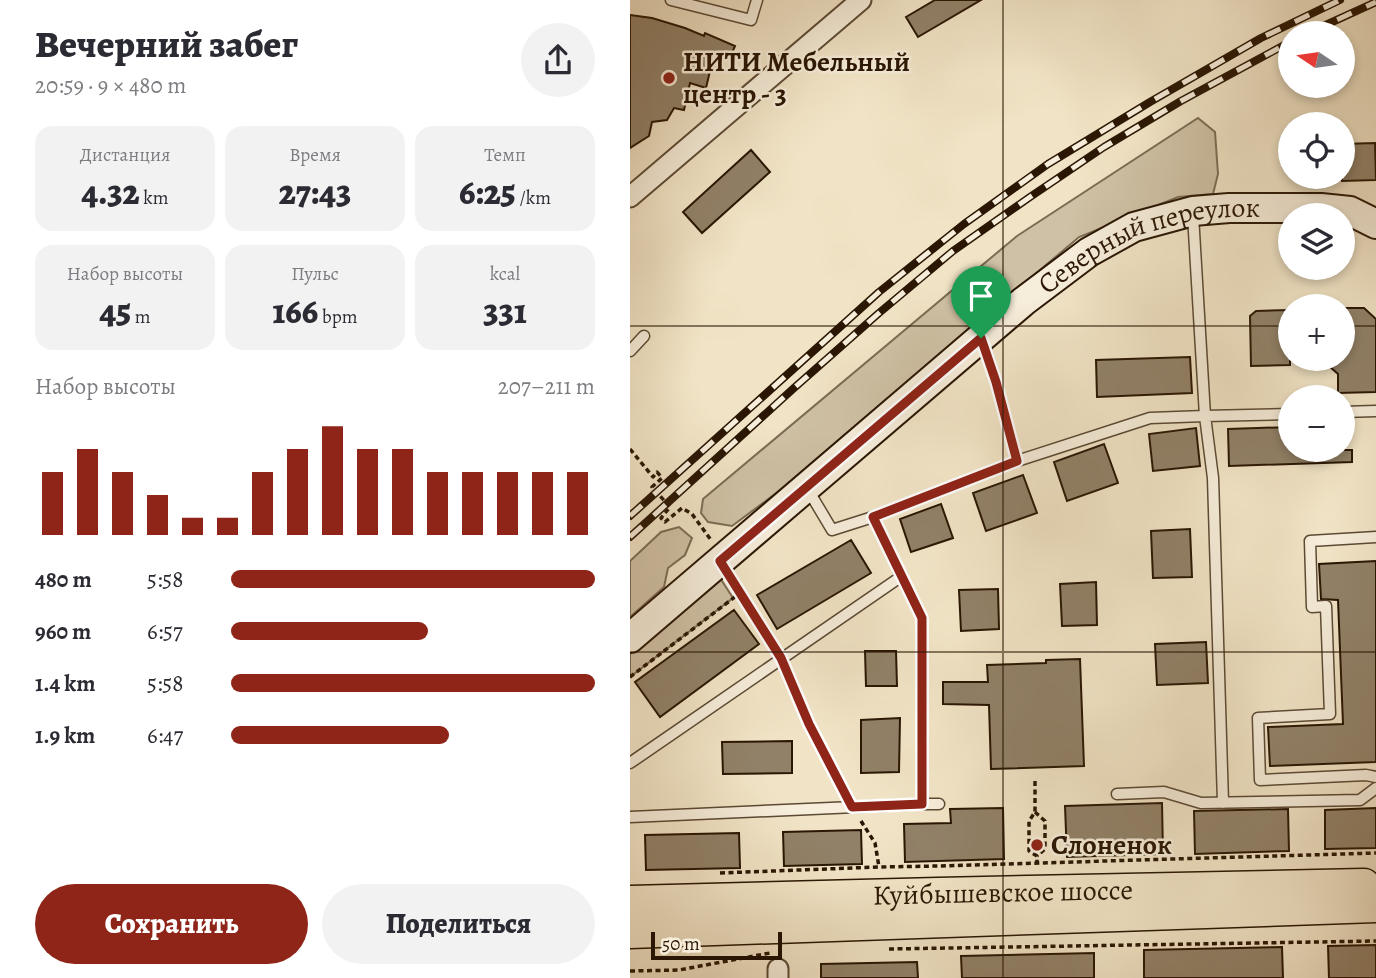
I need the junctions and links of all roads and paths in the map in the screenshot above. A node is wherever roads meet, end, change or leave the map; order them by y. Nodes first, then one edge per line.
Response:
1 (671, 0) edge
2 (757, 0) edge
3 (861, 0) edge
4 (633, 189) edge
5 (1193, 211) junction
6 (1376, 224) edge
7 (644, 336) dead end
8 (981, 338) junction
9 (630, 351) edge
10 (1376, 411) edge
11 (1355, 412) edge
12 (1278, 414) edge
13 (1205, 416) junction
14 (630, 449) edge
15 (1017, 461) junction
16 (806, 487) junction
17 (873, 517) junction
18 (1376, 537) edge
19 (720, 561) junction
20 (902, 576) junction
21 (740, 593) junction
22 (630, 638) edge
23 (781, 658) junction
24 (630, 677) edge
25 (630, 763) edge
26 (1376, 777) edge
27 (1035, 781) dead end
28 (1376, 788) edge
29 (1117, 794) dead end
30 (1223, 803) junction
31 (922, 804) junction
32 (939, 804) dead end
33 (852, 807) junction
34 (1035, 812) junction
35 (630, 817) edge
36 (1376, 853) edge
37 (1037, 856) junction
38 (1037, 862) junction
39 (879, 867) junction
40 (713, 874) dead end
41 (1376, 885) edge
42 (630, 902) edge
43 (1376, 906) edge
44 (751, 928) junction
45 (630, 932) edge
46 (630, 940) edge
47 (1376, 941) edge
48 (885, 949) dead end
49 (777, 966) edge
50 (630, 971) edge

1 - 2 lane
3 - 4 street
5 - 6 main road, Северный переулок
5 - 8 main road, Северный переулок
5 - 13 lane
7 - 9 lane
8 - 15 lane
8 - 16 main road, Северный переулок
10 - 11 lane
12 - 13 lane
13 - 15 lane
13 - 30 lane
14 - 19 path
15 - 17 lane
16 - 17 lane
16 - 19 main road, Северный переулок
17 - 20 lane
18 - 26 lane
19 - 21 path
19 - 22 main road, Северный переулок
20 - 23 lane
20 - 31 lane
21 - 23 path
21 - 24 path
23 - 25 lane
23 - 33 path
27 - 34 path
28 - 30 lane
29 - 30 lane
31 - 32 lane
31 - 33 lane
33 - 35 lane
33 - 39 path
34 - 37 path
34 - 37 path
36 - 38 path
37 - 38 path
38 - 39 path
39 - 40 path
41 - 42 main road, Куйбышевское шоссе
43 - 44 main road, Куйбышевское шоссе
44 - 45 main road, Куйбышевское шоссе
44 - 46 main road, Куйбышевское шоссе
47 - 48 path
49 - 50 path

